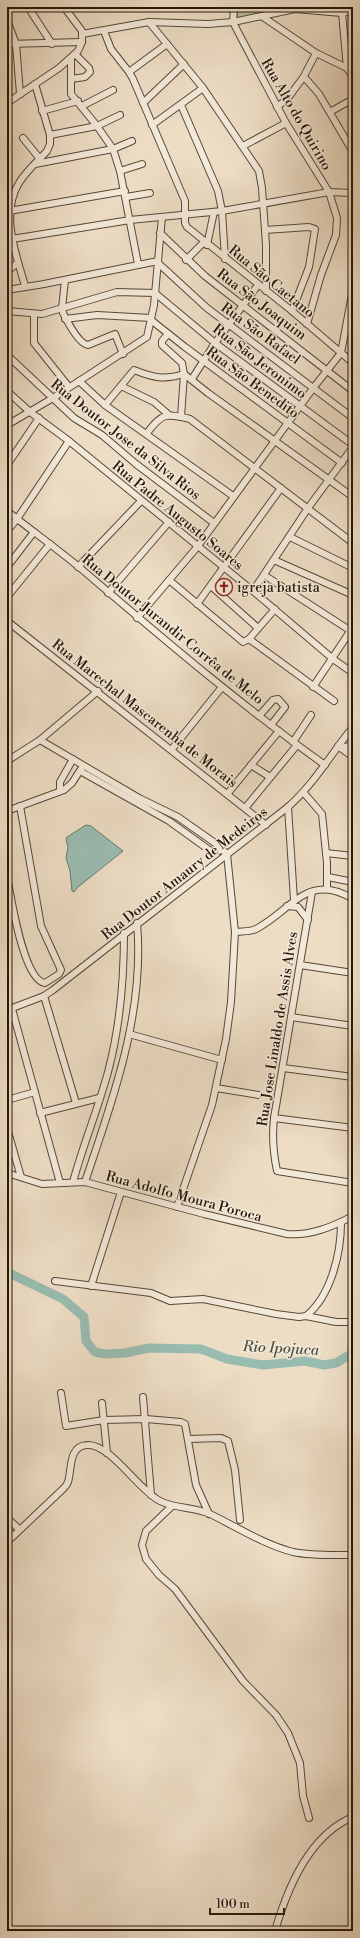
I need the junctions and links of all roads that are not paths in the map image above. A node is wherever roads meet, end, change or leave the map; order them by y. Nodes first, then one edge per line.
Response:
1 (28, 7) edge
2 (64, 7) edge
3 (234, 7) edge
4 (274, 7) edge
5 (295, 9) junction
6 (325, 10) edge
7 (353, 10) edge
8 (342, 12) junction
9 (263, 17) junction
10 (7, 20) edge
11 (149, 22) junction
12 (233, 22) junction
13 (104, 31) junction
14 (82, 34) junction
15 (82, 42) junction
16 (7, 44) edge
17 (16, 44) junction
18 (52, 44) junction
19 (167, 44) junction
20 (316, 53) junction
21 (73, 56) junction
22 (347, 57) junction
23 (353, 62) edge
24 (184, 64) junction
25 (347, 68) junction
26 (129, 72) junction
27 (353, 77) edge
28 (303, 78) junction
29 (71, 79) junction
30 (35, 84) junction
31 (203, 88) junction
32 (113, 90) dead end
33 (20, 94) junction
34 (353, 99) edge
35 (7, 103) edge
36 (143, 103) junction
37 (80, 104) junction
38 (181, 105) junction
39 (277, 107) junction
40 (42, 112) junction
41 (330, 112) junction
42 (120, 115) dead end
43 (286, 123) junction
44 (152, 125) junction
45 (97, 126) junction
46 (50, 135) junction
47 (23, 138) dead end
48 (132, 141) dead end
49 (242, 146) junction
50 (113, 149) junction
51 (353, 152) edge
52 (38, 161) junction
53 (142, 164) dead end
54 (120, 171) junction
55 (7, 188) edge
56 (14, 191) junction
57 (150, 192) dead end
58 (329, 192) junction
59 (353, 193) edge
60 (126, 194) junction
61 (262, 204) junction
62 (8, 210) edge
63 (222, 211) junction
64 (214, 212) junction
65 (186, 214) junction
66 (162, 216) junction
67 (130, 220) junction
68 (265, 230) junction
69 (160, 233) junction
70 (11, 241) edge
71 (206, 243) junction
72 (225, 259) junction
73 (186, 260) junction
74 (158, 262) junction
75 (18, 263) junction
76 (138, 264) junction
77 (7, 271) edge
78 (65, 280) junction
79 (258, 285) junction
80 (25, 286) junction
81 (353, 289) edge
82 (7, 290) edge
83 (266, 291) junction
84 (155, 293) junction
85 (242, 306) junction
86 (62, 308) junction
87 (7, 311) edge
88 (292, 311) junction
89 (34, 314) junction
90 (65, 319) junction
91 (151, 319) junction
92 (229, 324) junction
93 (307, 324) junction
94 (168, 334) junction
95 (215, 343) junction
96 (185, 347) junction
97 (342, 353) junction
98 (123, 354) junction
99 (7, 355) edge
100 (177, 357) junction
101 (204, 361) junction
102 (353, 363) edge
103 (327, 371) junction
104 (184, 374) junction
105 (192, 379) junction
106 (79, 381) junction
107 (121, 386) junction
108 (69, 387) junction
109 (314, 387) junction
110 (7, 391) edge
111 (353, 391) edge
112 (53, 398) junction
113 (105, 405) junction
114 (300, 406) junction
115 (30, 412) junction
116 (168, 414) junction
117 (181, 416) junction
118 (39, 418) junction
119 (353, 418) edge
120 (289, 423) junction
121 (7, 425) edge
122 (147, 433) junction
123 (69, 441) junction
124 (276, 441) junction
125 (353, 446) edge
126 (342, 463) junction
127 (7, 465) edge
128 (255, 468) junction
129 (330, 480) junction
130 (281, 488) junction
131 (233, 496) junction
132 (353, 497) edge
133 (141, 501) junction
134 (308, 508) junction
135 (7, 511) edge
136 (17, 519) junction
137 (169, 522) junction
138 (214, 523) junction
139 (7, 531) edge
140 (34, 532) junction
141 (290, 537) junction
142 (353, 543) edge
143 (50, 544) junction
144 (198, 546) junction
145 (274, 560) junction
146 (7, 567) edge
147 (78, 567) junction
148 (224, 568) junction
149 (353, 568) edge
150 (264, 575) junction
151 (169, 580) junction
152 (210, 586) junction
153 (253, 591) junction
154 (108, 593) junction
155 (353, 595) edge
156 (7, 598) edge
157 (197, 604) junction
158 (274, 609) junction
159 (136, 618) junction
160 (7, 621) edge
161 (258, 628) junction
162 (352, 629) edge
163 (249, 639) junction
164 (333, 659) junction
165 (353, 672) edge
166 (222, 686) junction
167 (313, 687) junction
168 (98, 691) junction
169 (334, 701) dead end
170 (311, 715) dead end
171 (259, 716) junction
172 (270, 725) junction
173 (353, 727) edge
174 (279, 731) junction
175 (40, 740) junction
176 (295, 743) junction
177 (353, 745) edge
178 (340, 747) junction
179 (172, 749) junction
180 (353, 757) edge
181 (73, 759) junction
182 (7, 761) edge
183 (251, 765) junction
184 (325, 765) junction
185 (82, 768) junction
186 (270, 777) junction
187 (60, 792) junction
188 (228, 793) junction
189 (304, 793) junction
190 (20, 806) junction
191 (246, 807) junction
192 (288, 807) junction
193 (7, 811) edge
194 (266, 825) junction
195 (326, 853) junction
196 (227, 854) junction
197 (353, 856) edge
198 (7, 877) edge
199 (328, 878) junction
200 (353, 882) edge
201 (327, 889) junction
202 (312, 892) junction
203 (353, 899) edge
204 (294, 900) junction
205 (287, 906) junction
206 (308, 920) junction
207 (137, 923) junction
208 (235, 932) junction
209 (124, 934) junction
210 (300, 965) junction
211 (353, 973) edge
212 (44, 996) junction
213 (9, 1009) edge
214 (291, 1017) junction
215 (353, 1026) edge
216 (129, 1034) junction
217 (222, 1060) junction
218 (283, 1068) junction
219 (353, 1077) edge
220 (216, 1088) junction
221 (35, 1092) junction
222 (260, 1095) dead end
223 (99, 1098) junction
224 (7, 1100) edge
225 (76, 1103) junction
226 (40, 1113) junction
227 (274, 1118) junction
228 (7, 1128) edge
229 (353, 1128) edge
230 (7, 1173) edge
231 (21, 1177) junction
232 (73, 1182) junction
233 (85, 1182) junction
234 (60, 1183) junction
235 (353, 1183) edge
236 (121, 1192) junction
237 (177, 1207) junction
238 (353, 1216) edge
239 (340, 1223) junction
240 (55, 1281) dead end
241 (91, 1286) junction
242 (306, 1316) junction
243 (353, 1322) edge
244 (62, 1393) dead end
245 (143, 1397) dead end
246 (102, 1403) dead end
247 (146, 1419) junction
248 (104, 1420) junction
249 (189, 1439) junction
250 (107, 1453) junction
251 (151, 1495) junction
252 (172, 1506) junction
253 (209, 1514) junction
254 (7, 1518) edge
255 (240, 1520) dead end
256 (7, 1529) edge
257 (19, 1530) junction
258 (12, 1536) junction
259 (7, 1542) edge
260 (353, 1556) edge
261 (310, 1818) dead end
262 (353, 1818) edge
263 (275, 1931) edge

1 - 18 street
2 - 14 street
3 - 12 street
4 - 5 street
5 - 6 street
5 - 9 street
6 - 8 street
7 - 8 street
8 - 22 street
9 - 12 street
9 - 20 street
10 - 17 street
11 - 12 street
11 - 13 street
11 - 19 street
12 - 39 street, Rua Alto do Quirino
13 - 14 street
13 - 26 street, Rua São Caetano
14 - 15 street
15 - 18 street
15 - 21 street
16 - 17 street
17 - 18 street
17 - 33 street
19 - 24 street
19 - 26 street
20 - 25 street
20 - 28 street
21 - 29 street
21 - 29 street
21 - 30 street
22 - 23 street
22 - 25 street
24 - 31 street
24 - 36 street
25 - 27 street
26 - 36 street, Rua São Caetano
28 - 39 street
28 - 41 street
29 - 37 street
30 - 33 street
30 - 40 street
31 - 38 street
31 - 49 street
32 - 37 street
33 - 35 street
34 - 41 street
36 - 44 street, Rua São Caetano
37 - 40 street
37 - 45 street
38 - 44 street
38 - 63 street
39 - 43 street, Rua Alto do Quirino
40 - 46 street
41 - 51 street
42 - 45 street
43 - 49 street
43 - 58 street, Rua Alto do Quirino
44 - 65 street, Rua São Caetano
45 - 46 street
45 - 50 street
46 - 52 street
47 - 52 street
48 - 50 street
49 - 61 street
50 - 52 street
50 - 54 street
52 - 56 street
53 - 54 street
54 - 60 street
55 - 56 street
56 - 62 street
57 - 60 street
58 - 59 street
58 - 61 street
58 - 93 street, Rua Alto do Quirino
60 - 62 street
60 - 67 street
61 - 63 street
61 - 68 street
62 - 70 street
63 - 64 street
63 - 72 street
64 - 65 street
64 - 71 street
65 - 66 street
65 - 71 street, Rua São Caetano
66 - 67 street
66 - 69 street
67 - 70 street
67 - 76 street
68 - 83 street
68 - 88 street
69 - 73 street, Rua São Joaquim
69 - 74 street
70 - 75 street
71 - 72 street, Rua São Caetano
71 - 73 street
72 - 79 street, Rua São Caetano
73 - 85 street, Rua São Joaquim
74 - 76 street
74 - 84 street
74 - 92 street, Rua São Rafael
75 - 77 street
75 - 80 street
76 - 78 street
78 - 80 street
78 - 86 street
79 - 83 street, Rua São Caetano
79 - 85 street
80 - 82 street
81 - 97 street
83 - 88 street, Rua São Caetano
84 - 86 street
84 - 91 street
84 - 95 street, Rua São Jeronimo
85 - 92 street
85 - 103 street, Rua São Joaquim
86 - 89 street
86 - 90 street
87 - 89 street
88 - 93 street, Rua São Caetano
89 - 108 street
90 - 91 street
90 - 98 street
91 - 94 street, Rua São Benedito
91 - 98 street
92 - 95 street
92 - 109 street, Rua São Rafael
93 - 97 street, Rua São Caetano
94 - 96 street, Rua São Benedito
94 - 100 street
95 - 101 street
95 - 114 street, Rua São Jeronimo
96 - 100 street
96 - 101 street, Rua São Benedito
97 - 102 street, Rua São Caetano
97 - 103 street
98 - 106 street
99 - 112 street, Rua Doutor Jose da Silva Rios
100 - 104 street
101 - 105 street
101 - 120 street, Rua São Benedito
103 - 109 street
103 - 111 street, Rua São Joaquim
104 - 105 street
104 - 107 street
104 - 117 street
105 - 124 street
106 - 108 street
106 - 113 street
107 - 113 street
107 - 116 street
108 - 112 street
109 - 114 street
109 - 119 street, Rua São Rafael
110 - 115 street, Rua Padre Augusto Soares
112 - 115 street
112 - 138 street, Rua Doutor Jose da Silva Rios
113 - 122 street
114 - 120 street
114 - 125 street, Rua São Jeronimo
115 - 118 street, Rua Padre Augusto Soares
115 - 121 street
116 - 117 street
116 - 122 street
117 - 128 street
118 - 123 street, Rua Padre Augusto Soares
118 - 127 street
120 - 124 street
120 - 126 street, Rua São Benedito
122 - 131 street
123 - 133 street, Rua Padre Augusto Soares
123 - 136 street
124 - 128 street
124 - 129 street
125 - 126 street
126 - 129 street
128 - 130 street
128 - 131 street
129 - 132 street
129 - 134 street
130 - 134 street
130 - 148 street
131 - 138 street
133 - 137 street, Rua Padre Augusto Soares
133 - 147 street
134 - 141 street
134 - 142 street
135 - 136 street, Rua Doutor Jurandir Corrêa de Melo
136 - 139 street
136 - 140 street, Rua Doutor Jurandir Corrêa de Melo
137 - 144 street, Rua Padre Augusto Soares
137 - 154 street
138 - 144 street
140 - 143 street, Rua Doutor Jurandir Corrêa de Melo
140 - 146 street
141 - 145 street
141 - 149 street
143 - 147 street, Rua Doutor Jurandir Corrêa de Melo
143 - 156 street
144 - 148 street, Rua Padre Augusto Soares
144 - 151 street
145 - 150 street
145 - 155 street
147 - 154 street, Rua Doutor Jurandir Corrêa de Melo
148 - 152 street
148 - 153 street, Rua Padre Augusto Soares
150 - 153 street
150 - 162 street
151 - 157 street
151 - 159 street
152 - 157 street
152 - 161 street
153 - 158 street, Rua Padre Augusto Soares
154 - 159 street, Rua Doutor Jurandir Corrêa de Melo
157 - 163 street
158 - 161 street
158 - 164 street, Rua Padre Augusto Soares
159 - 166 street, Rua Doutor Jurandir Corrêa de Melo
160 - 168 street, Rua Marechal Mascarenha de Morais
161 - 163 street
162 - 164 street
163 - 167 street
164 - 165 street, Rua Padre Augusto Soares
164 - 167 street
166 - 171 street, Rua Doutor Jurandir Corrêa de Melo
166 - 179 street
167 - 169 street
168 - 175 street
168 - 179 street, Rua Marechal Mascarenha de Morais
170 - 176 street
171 - 172 street, Rua Doutor Jurandir Corrêa de Melo
171 - 172 street
172 - 174 street, Rua Doutor Jurandir Corrêa de Melo
173 - 178 street, Rua Doutor Amaury de Medeiros
174 - 176 street, Rua Doutor Jurandir Corrêa de Melo
174 - 183 street
175 - 181 street
175 - 182 street
176 - 184 street, Rua Doutor Jurandir Corrêa de Melo
176 - 186 street
177 - 178 street
178 - 180 street
178 - 184 street, Rua Doutor Amaury de Medeiros
179 - 188 street, Rua Marechal Mascarenha de Morais
181 - 185 street
181 - 187 street
183 - 186 street
183 - 188 street
184 - 189 street, Rua Doutor Amaury de Medeiros
185 - 187 street
185 - 196 street
186 - 191 street
187 - 190 street
188 - 191 street, Rua Marechal Mascarenha de Morais
189 - 192 street, Rua Doutor Amaury de Medeiros
189 - 195 street
190 - 193 street
190 - 198 street
191 - 194 street, Rua Marechal Mascarenha de Morais
192 - 194 street, Rua Doutor Amaury de Medeiros
192 - 204 street
194 - 196 street, Rua Doutor Amaury de Medeiros
195 - 197 street
195 - 199 street
196 - 207 street, Rua Doutor Amaury de Medeiros
196 - 208 street
199 - 200 street
199 - 201 street
201 - 202 street
201 - 203 street
202 - 204 street
202 - 206 street, Rua Jose Linaldo de Assis Alves
204 - 205 street
205 - 206 street
205 - 208 street
206 - 210 street, Rua Jose Linaldo de Assis Alves
207 - 209 street, Rua Doutor Amaury de Medeiros
207 - 216 street
208 - 217 street
209 - 212 street, Rua Doutor Amaury de Medeiros
209 - 223 street
210 - 211 street
210 - 214 street, Rua Jose Linaldo de Assis Alves
212 - 213 street, Rua Doutor Amaury de Medeiros
212 - 225 street
213 - 221 street
214 - 215 street
214 - 218 street, Rua Jose Linaldo de Assis Alves
216 - 217 street
216 - 233 street
217 - 220 street
218 - 219 street
218 - 227 street, Rua Jose Linaldo de Assis Alves
220 - 222 street
220 - 237 street
221 - 224 street
221 - 226 street
223 - 225 street
223 - 232 street
225 - 226 street
226 - 234 street
227 - 229 street
227 - 235 street, Rua Jose Linaldo de Assis Alves
228 - 231 street
230 - 231 street, Rua Adolfo Moura Poroca
231 - 234 street, Rua Adolfo Moura Poroca
232 - 233 street, Rua Adolfo Moura Poroca
232 - 234 street, Rua Adolfo Moura Poroca
233 - 236 street, Rua Adolfo Moura Poroca
236 - 237 street, Rua Adolfo Moura Poroca
236 - 241 street
237 - 239 street, Rua Adolfo Moura Poroca
238 - 239 street, Rua Adolfo Moura Poroca
239 - 242 street
240 - 241 street
241 - 242 street
242 - 243 street
244 - 248 street
245 - 247 street
246 - 248 street
247 - 248 street
247 - 249 street
247 - 251 street
248 - 250 street
249 - 253 street
249 - 255 street
250 - 251 street
250 - 257 street
251 - 252 street
252 - 253 street
252 - 261 street
253 - 260 street
254 - 257 street
256 - 258 street
257 - 258 street
258 - 259 street
262 - 263 street

